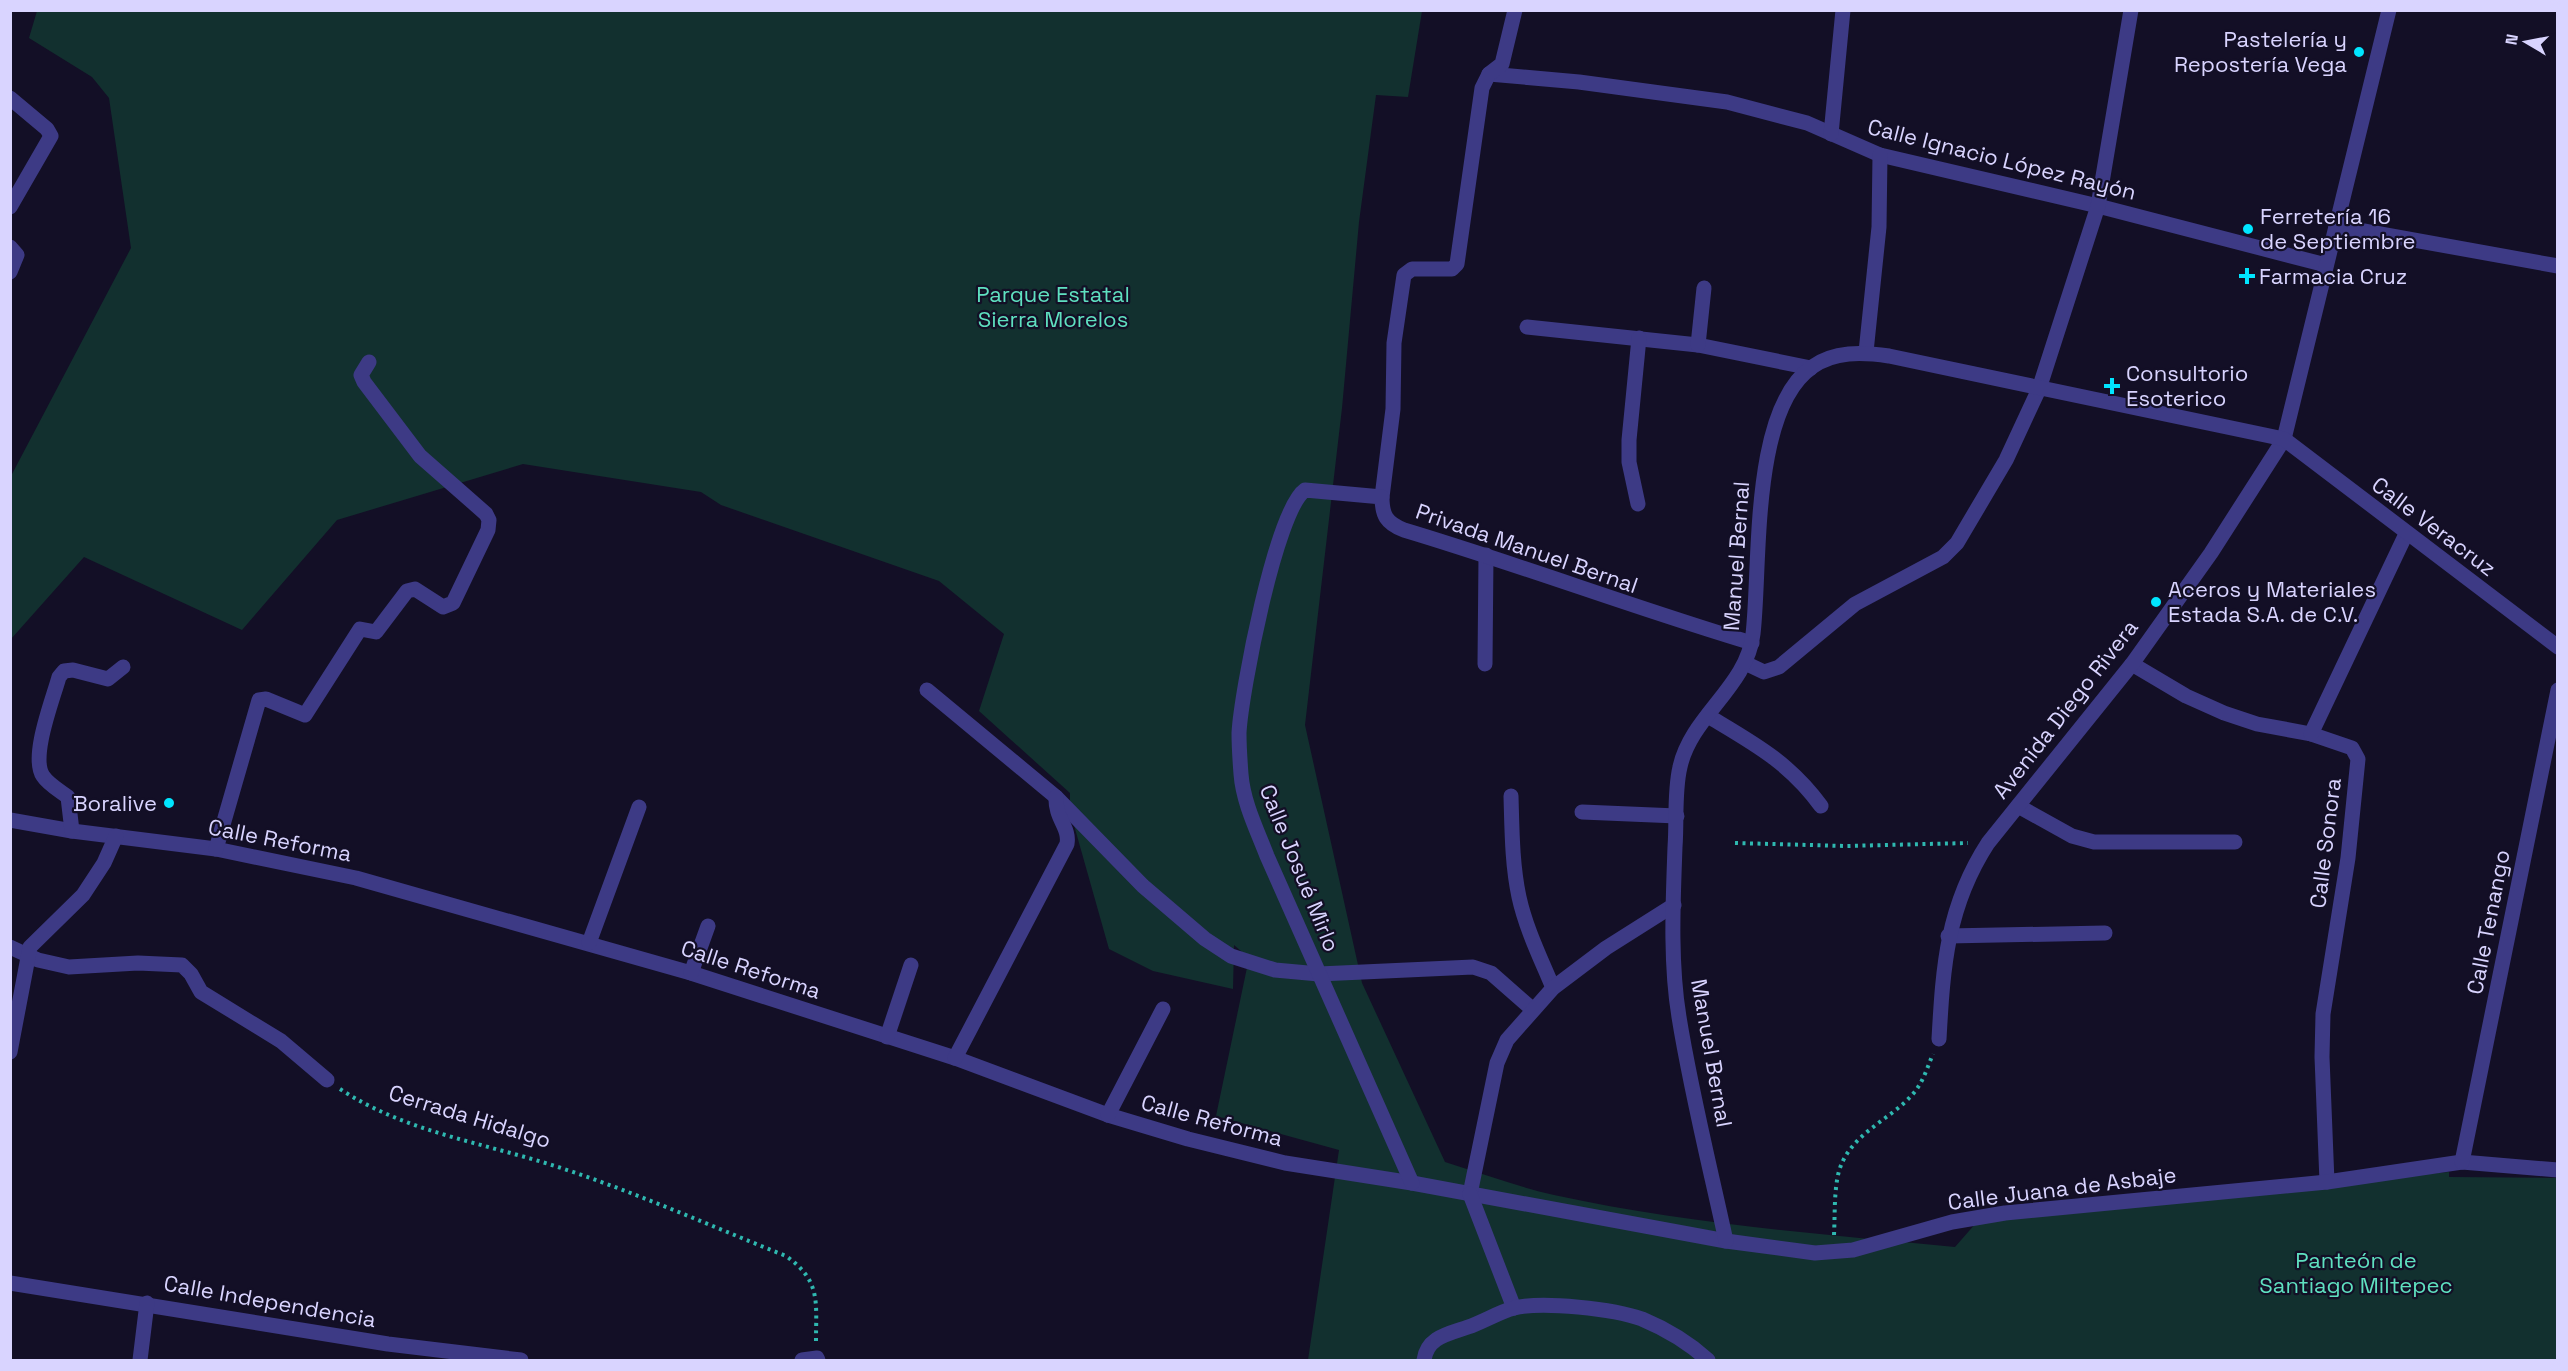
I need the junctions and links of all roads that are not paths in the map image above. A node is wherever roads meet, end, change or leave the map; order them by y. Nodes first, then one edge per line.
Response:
1 (1515, 10) edge
2 (1843, 10) edge
3 (2131, 10) edge
4 (2389, 10) edge
5 (1489, 74) junction
6 (10, 98) edge
7 (1830, 134) junction
8 (1880, 155) junction
9 (2098, 206) junction
10 (10, 207) edge
11 (2336, 226) junction
12 (10, 247) edge
13 (2326, 266) junction
14 (2558, 266) edge
15 (10, 272) edge
16 (1704, 288) dead end
17 (1527, 327) dead end
18 (1639, 338) junction
19 (1698, 345) junction
20 (1866, 352) junction
21 (369, 362) dead end
22 (1811, 368) junction
23 (2039, 389) junction
24 (2284, 439) junction
25 (1382, 497) junction
26 (1638, 504) dead end
27 (2406, 534) junction
28 (1486, 555) junction
29 (1752, 643) junction
30 (2558, 647) edge
31 (1745, 663) junction
32 (1485, 664) dead end
33 (2132, 664) junction
34 (123, 667) dead end
35 (927, 690) dead end
36 (2558, 690) edge
37 (1708, 716) junction
38 (2312, 734) junction
39 (1511, 796) dead end
40 (1056, 797) junction
41 (1821, 806) dead end
42 (2018, 806) junction
43 (639, 807) dead end
44 (1582, 812) dead end
45 (1677, 816) junction
46 (10, 820) edge
47 (72, 831) junction
48 (116, 836) junction
49 (2235, 842) dead end
50 (216, 849) junction
51 (1674, 905) junction
52 (708, 926) dead end
53 (2105, 933) dead end
54 (1948, 936) junction
55 (589, 943) junction
56 (10, 947) edge
57 (27, 953) junction
58 (911, 965) dead end
59 (691, 973) junction
60 (1319, 974) junction
61 (1553, 988) junction
62 (1163, 1009) dead end
63 (1532, 1009) junction
64 (887, 1037) junction
65 (1939, 1039) road end
66 (10, 1052) edge
67 (955, 1058) junction
68 (327, 1080) road end
69 (1108, 1115) junction
70 (2462, 1162) junction
71 (2558, 1170) edge
72 (2327, 1182) junction
73 (1412, 1183) junction
74 (1470, 1194) junction
75 (1726, 1241) junction
76 (10, 1283) edge
77 (147, 1303) junction
78 (1514, 1308) junction
79 (140, 1360) edge
80 (521, 1360) edge
81 (1424, 1360) edge
82 (1708, 1360) edge

1 - 5 street
2 - 7 street
3 - 9 street
4 - 11 street, Avenida Diego Rivera
5 - 7 street, Calle Ignacio López Rayón
5 - 25 street
6 - 10 street
7 - 8 street, Calle Ignacio López Rayón
8 - 9 street, Calle Ignacio López Rayón
8 - 20 street
9 - 13 street, Calle Ignacio López Rayón
9 - 23 street
11 - 13 street, Avenida Diego Rivera
11 - 14 street
12 - 15 street
13 - 24 street, Avenida Diego Rivera
16 - 19 street
17 - 18 street
18 - 19 street
18 - 26 street
19 - 22 street
20 - 22 street, Manuel Bernal
20 - 23 street
21 - 50 street
22 - 29 street, Manuel Bernal
23 - 24 street
23 - 31 street
24 - 27 street, Calle Veracruz
24 - 33 street, Avenida Diego Rivera
25 - 28 street, Privada Manuel Bernal
25 - 60 street, Calle Josué Mirlo
27 - 30 street, Calle Veracruz
27 - 38 street
28 - 29 street, Privada Manuel Bernal
28 - 32 street
29 - 31 street, Manuel Bernal
31 - 37 street, Manuel Bernal
33 - 38 street, Calle Sonora
33 - 42 street, Avenida Diego Rivera
34 - 47 street
35 - 40 street
36 - 70 street, Calle Tenango
37 - 41 street
37 - 45 street, Manuel Bernal
38 - 72 street, Calle Sonora
39 - 61 street
40 - 60 street
40 - 67 street
42 - 49 street
42 - 54 street, Avenida Diego Rivera
43 - 55 street
44 - 45 street
45 - 51 street, Manuel Bernal
46 - 47 street, Calle Reforma
47 - 48 street, Calle Reforma
48 - 50 street, Calle Reforma
48 - 57 street
50 - 55 street, Calle Reforma
51 - 61 street
51 - 75 street, Manuel Bernal
52 - 59 street
53 - 54 street
54 - 65 street, Avenida Diego Rivera
55 - 59 street, Calle Reforma
56 - 57 street
57 - 66 street
57 - 68 street
58 - 64 street
59 - 64 street, Calle Reforma
60 - 63 street
60 - 73 street, Calle Josué Mirlo
61 - 63 street
62 - 69 street
63 - 74 street
64 - 67 street, Calle Reforma
67 - 69 street, Calle Reforma
69 - 73 street, Calle Reforma
70 - 71 street, Calle Juana de Asbaje
70 - 72 street, Calle Juana de Asbaje
72 - 75 street, Calle Juana de Asbaje
73 - 74 street, Calle Reforma
74 - 75 street, Calle Juana de Asbaje
74 - 78 street
76 - 77 street, Calle Independencia
77 - 79 street
77 - 80 street, Calle Independencia
78 - 81 street
78 - 82 street

